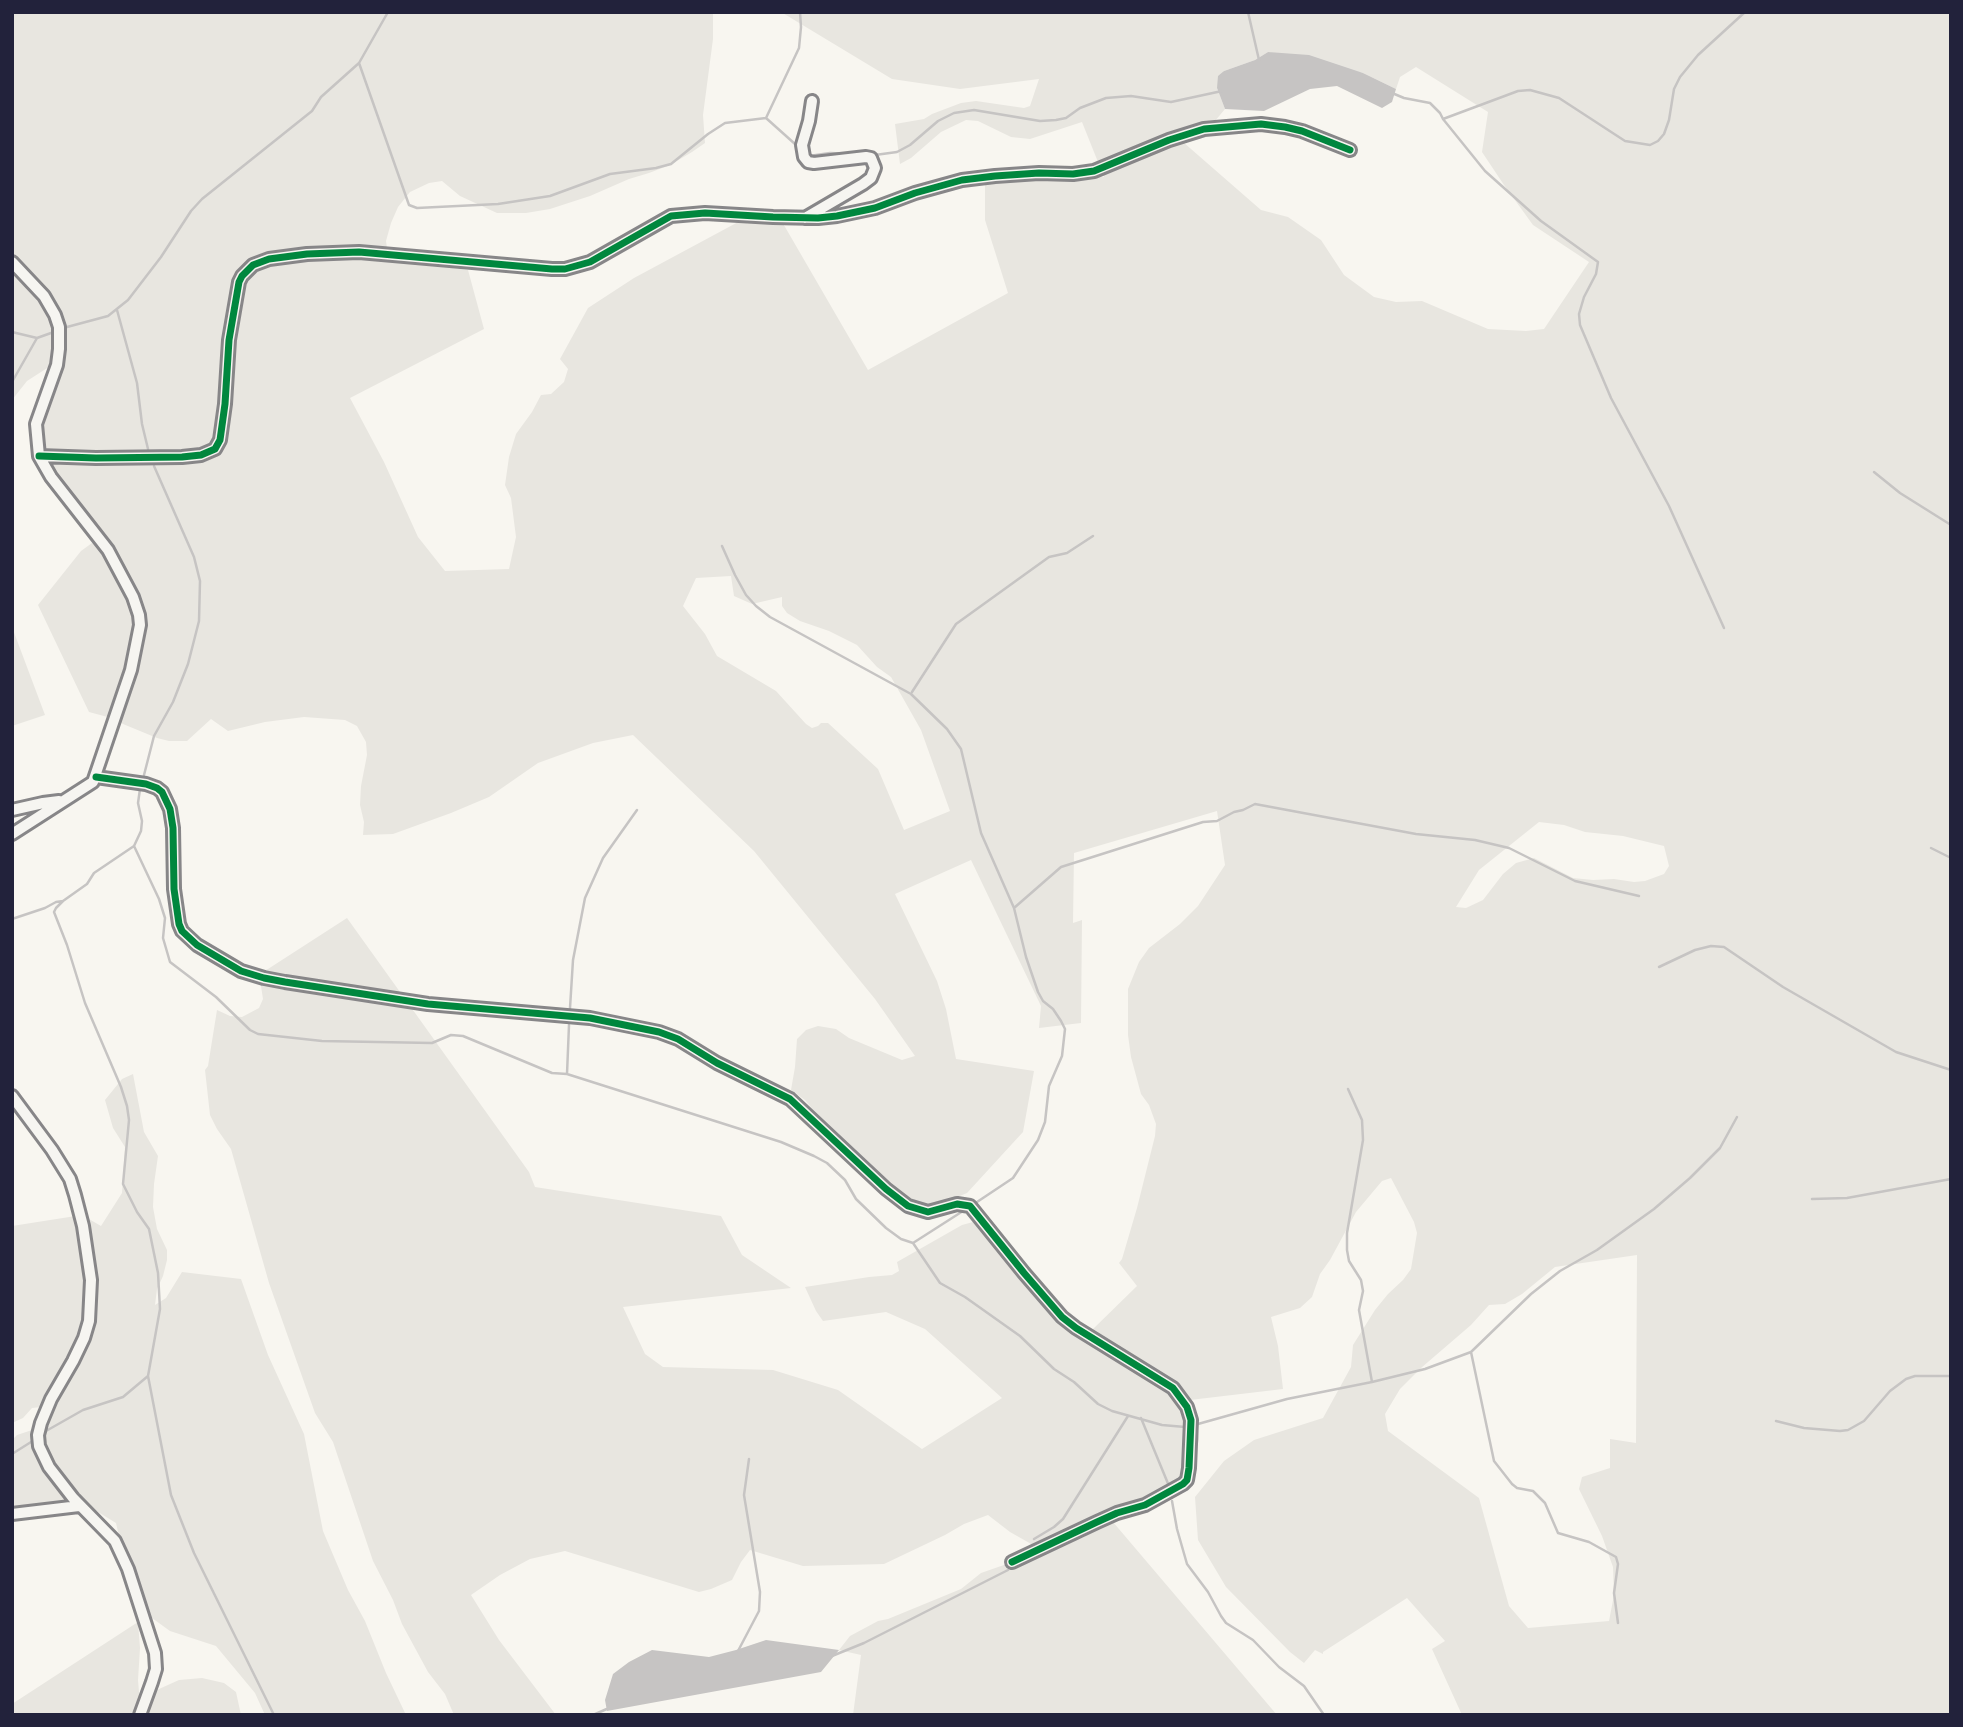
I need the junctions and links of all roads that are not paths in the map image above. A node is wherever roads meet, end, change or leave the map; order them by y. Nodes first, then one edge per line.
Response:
1 (812, 101) dead end
2 (1350, 150) dead end
3 (805, 218) junction
4 (12, 262) edge
5 (39, 456) junction
6 (96, 777) junction
7 (62, 801) junction
8 (12, 810) edge
9 (12, 834) edge
10 (12, 1096) edge
11 (79, 1506) junction
12 (12, 1514) edge
13 (1013, 1562) dead end
14 (140, 1715) edge

1 - 3 street
2 - 3 street
3 - 5 street
4 - 5 street
5 - 6 street
6 - 7 street
6 - 13 street
7 - 8 street
7 - 9 street
10 - 11 street
11 - 12 street
11 - 14 street

